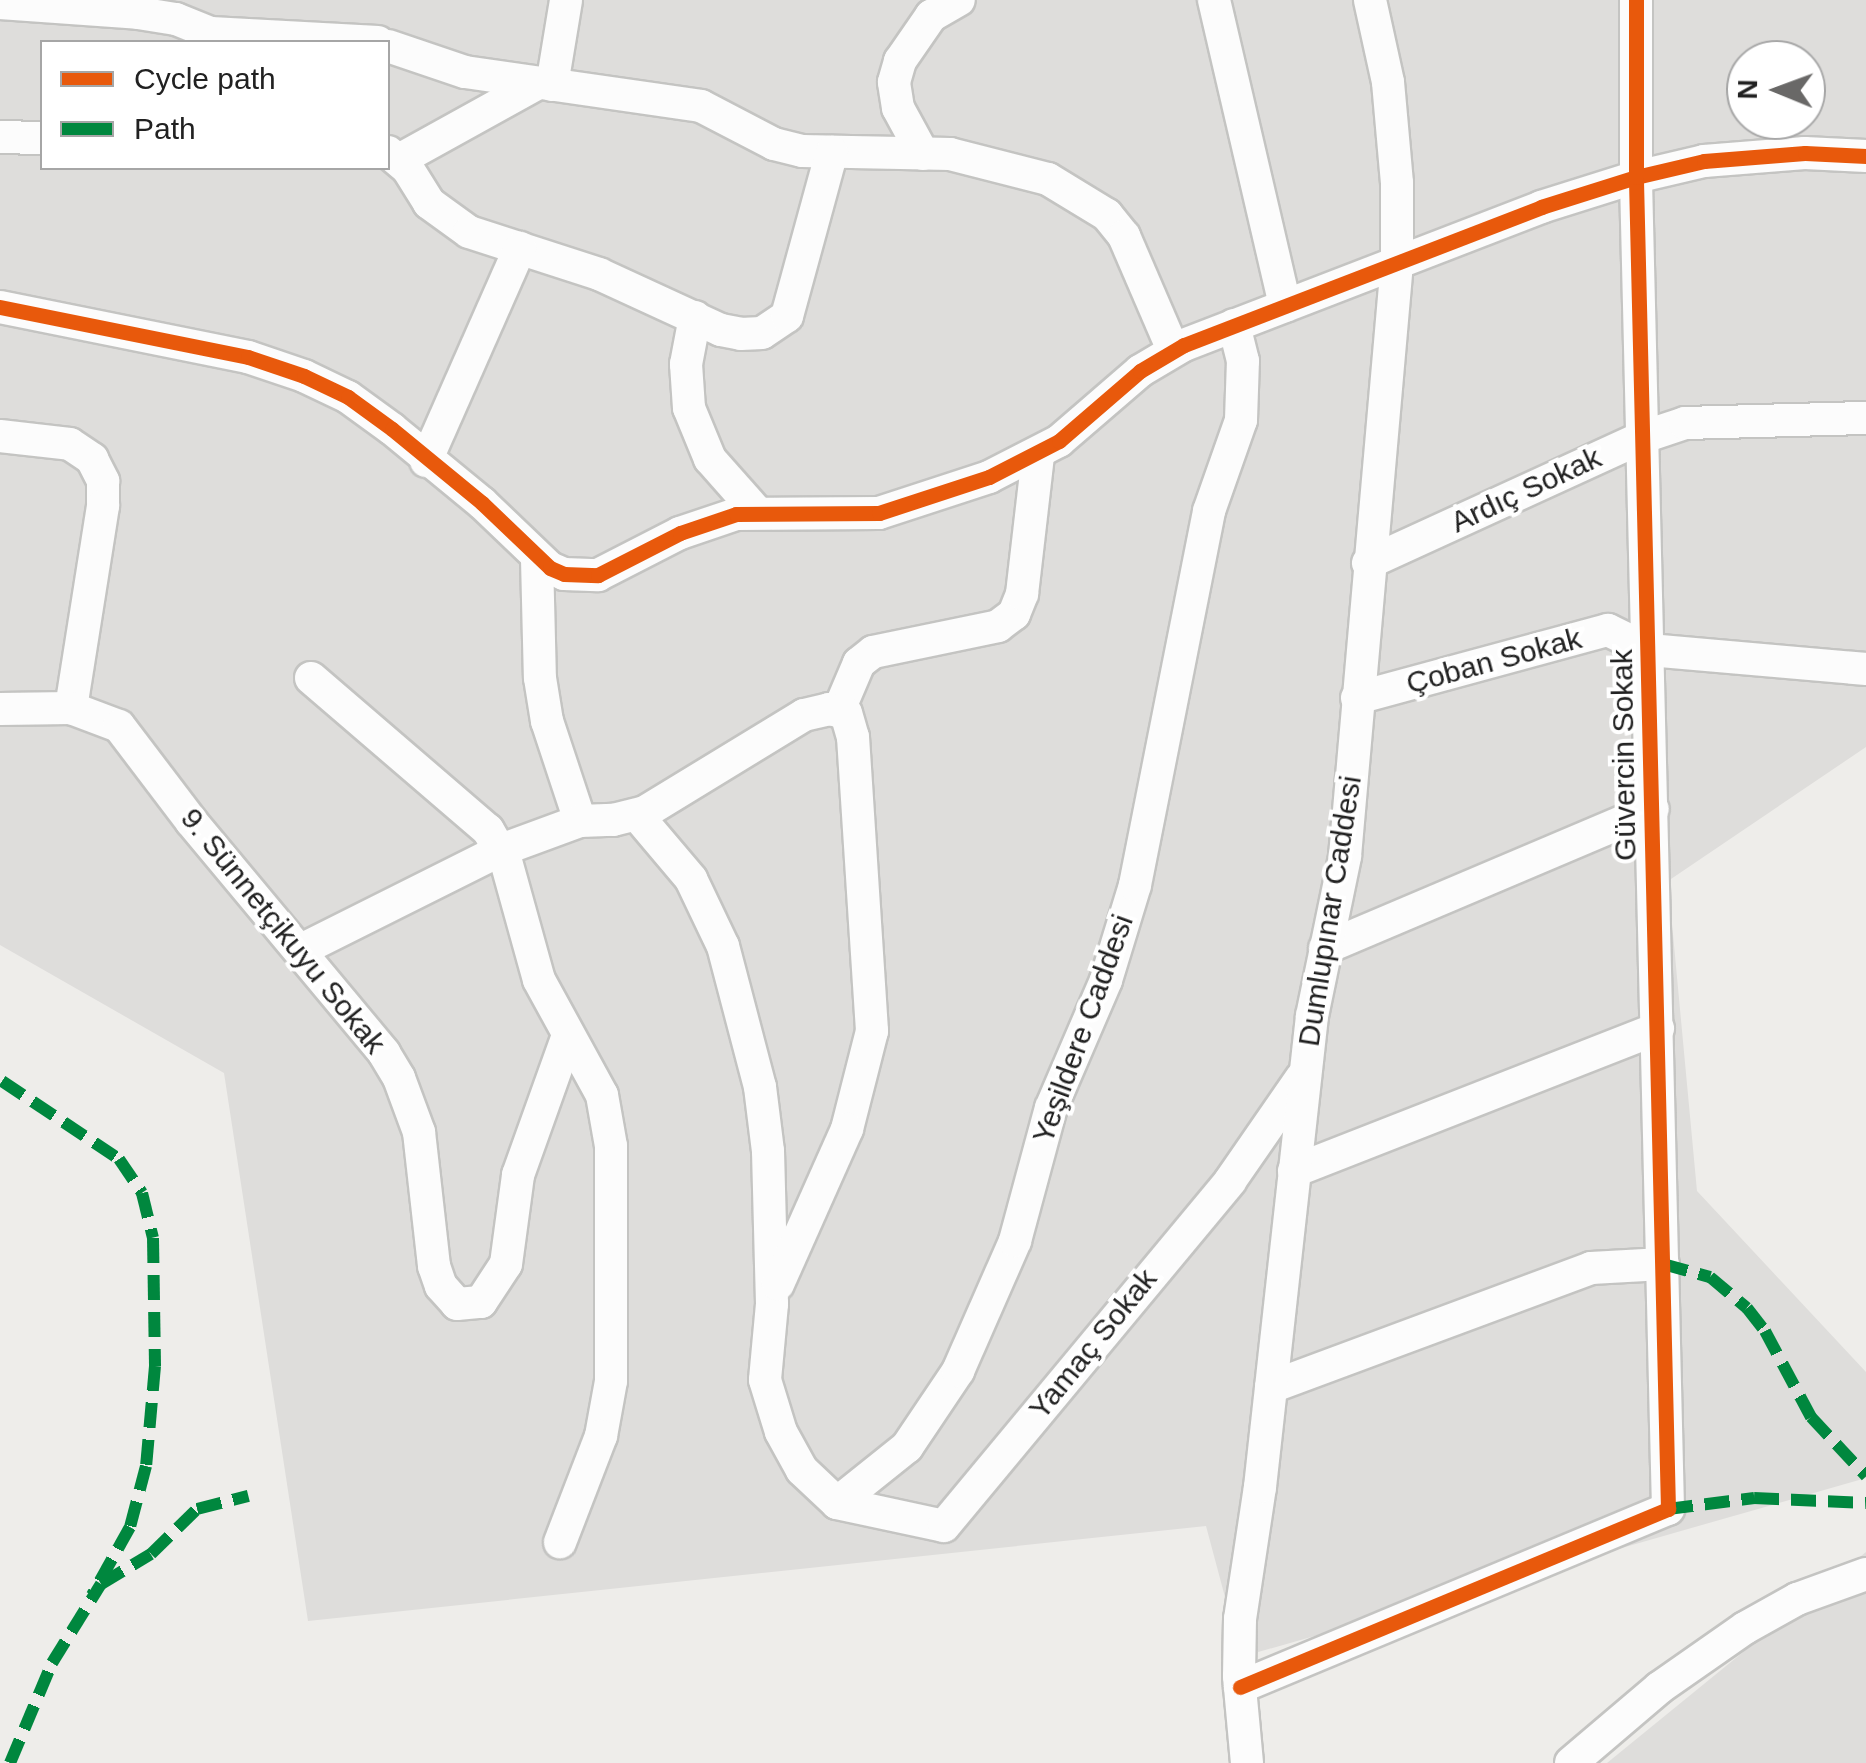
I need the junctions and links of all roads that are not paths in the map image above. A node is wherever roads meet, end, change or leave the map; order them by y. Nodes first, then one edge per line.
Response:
1 (566, 0) edge
2 (959, 0) edge
3 (1214, 0) edge
4 (1370, 0) edge
5 (1636, 0) edge
6 (0, 3) edge
7 (345, 40) edge
8 (390, 47) edge
9 (544, 85) junction
10 (0, 137) edge
11 (40, 138) edge
12 (832, 152) junction
13 (922, 154) junction
14 (393, 156) edge
15 (1866, 156) edge
16 (1636, 177) junction
17 (520, 248) junction
18 (1397, 263) junction
19 (1285, 306) junction
20 (0, 308) edge
21 (695, 317) junction
22 (1234, 325) junction
23 (1173, 350) junction
24 (1866, 418) edge
25 (0, 436) edge
26 (1643, 437) junction
27 (1038, 454) junction
28 (426, 461) junction
29 (756, 510) junction
30 (537, 558) junction
31 (1368, 563) junction
32 (1649, 650) junction
33 (1866, 669) edge
34 (311, 678) dead end
35 (1358, 698) junction
36 (71, 708) junction
37 (0, 709) edge
38 (839, 710) junction
39 (1652, 809) junction
40 (638, 815) junction
41 (580, 821) junction
42 (501, 850) junction
43 (1325, 948) junction
44 (301, 950) junction
45 (1658, 1028) junction
46 (568, 1035) junction
47 (1305, 1073) junction
48 (1294, 1171) junction
49 (1662, 1264) junction
50 (772, 1304) junction
51 (1271, 1387) junction
52 (837, 1502) junction
53 (560, 1542) dead end
54 (1866, 1574) edge
55 (1240, 1687) junction
56 (1247, 1763) edge
57 (1571, 1763) edge

1 - 9 street
2 - 13 street
3 - 19 street
4 - 18 street, Dumlupınar Caddesi
5 - 16 street, Güvercin Sokak
6 - 7 street
8 - 9 street
9 - 12 street
9 - 14 street
10 - 11 street
12 - 13 street
12 - 21 street
13 - 23 street
14 - 17 street
15 - 16 street
16 - 18 street
16 - 26 street, Güvercin Sokak
17 - 21 street
17 - 28 street
18 - 19 street
18 - 31 street, Dumlupınar Caddesi
19 - 22 street
20 - 28 street
21 - 29 street
22 - 23 street
22 - 52 street, Yeşildere Caddesi
23 - 27 street
24 - 26 street, Ardıç Sokak
25 - 36 street
26 - 31 street, Ardıç Sokak
26 - 32 street, Güvercin Sokak
27 - 29 street
27 - 38 street
28 - 30 street
29 - 30 street
30 - 41 street
31 - 35 street, Dumlupınar Caddesi
32 - 33 street, Çoban Sokak
32 - 35 street, Çoban Sokak
32 - 39 street, Güvercin Sokak
34 - 42 street
35 - 43 street, Dumlupınar Caddesi
36 - 37 street, 9. Sünnetçikuyu Sokak
36 - 44 street, 9. Sünnetçikuyu Sokak
38 - 40 street
38 - 50 street
39 - 43 street
39 - 45 street, Güvercin Sokak
40 - 41 street
40 - 50 street
41 - 42 street
42 - 44 street
42 - 46 street
43 - 47 street, Dumlupınar Caddesi
44 - 46 street, 9. Sünnetçikuyu Sokak
45 - 48 street
45 - 49 street, Güvercin Sokak
46 - 53 street
47 - 48 street, Dumlupınar Caddesi
47 - 52 street, Yamaç Sokak
48 - 51 street, Dumlupınar Caddesi
49 - 51 street
49 - 55 street, Güvercin Sokak
50 - 52 street
51 - 55 street, Dumlupınar Caddesi
54 - 57 street
55 - 56 street, Dumlupınar Caddesi

